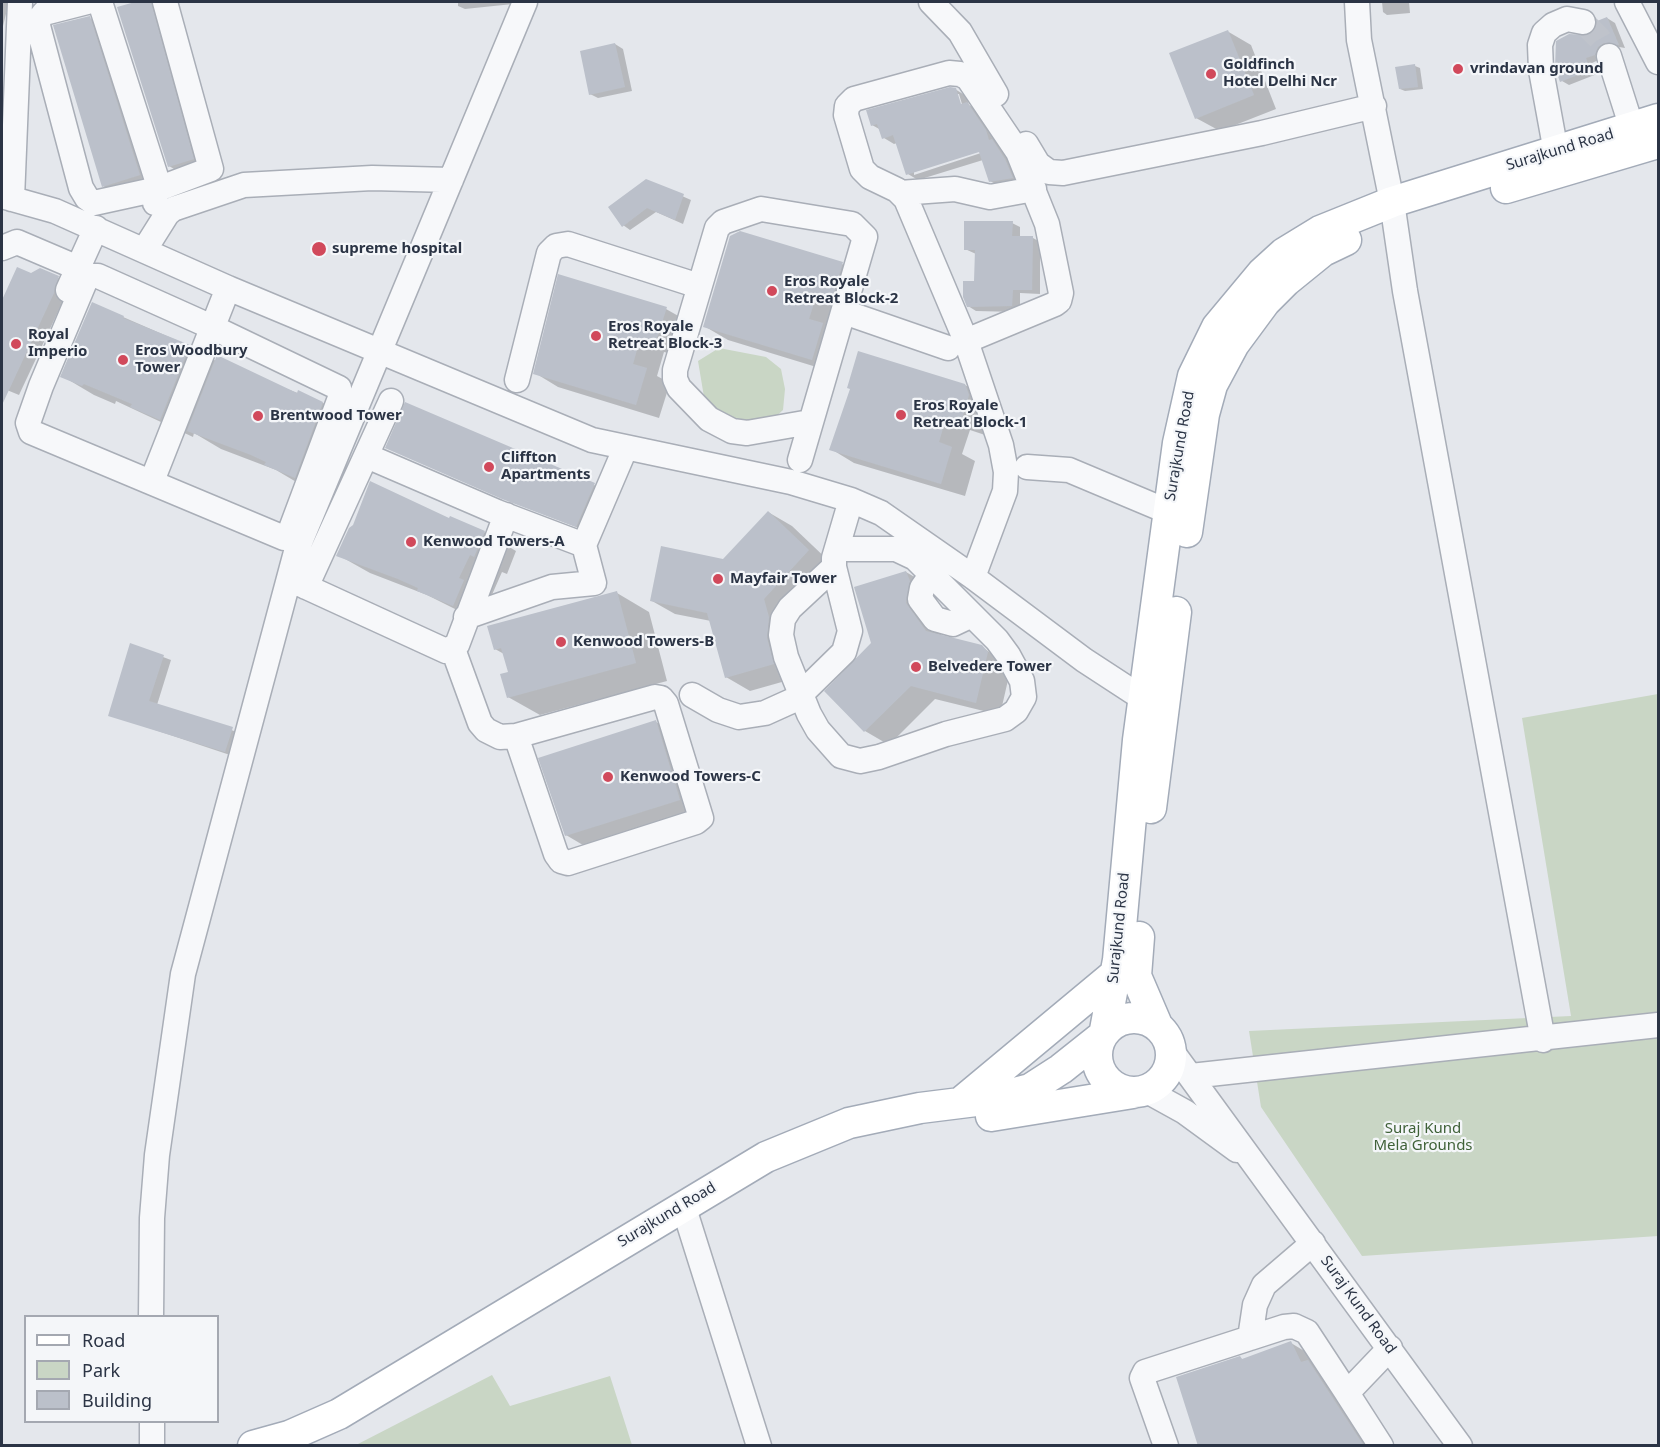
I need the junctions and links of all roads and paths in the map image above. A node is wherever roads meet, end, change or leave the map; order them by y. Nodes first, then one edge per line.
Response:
1 (43, 2) edge
2 (87, 2) edge
3 (100, 2) edge
4 (165, 2) edge
5 (525, 2) edge
6 (931, 2) edge
7 (1357, 2) edge
8 (1627, 2) edge
9 (19, 6) edge
10 (1583, 22) dead end
11 (1652, 27) edge
12 (1609, 56) tunnel mouth
13 (1659, 62) edge
14 (1374, 106) junction
15 (1647, 135) edge
16 (1556, 152) junction
17 (451, 180) junction
18 (158, 189) junction
19 (1034, 189) junction
20 (900, 193) junction
21 (7, 198) edge
22 (1394, 211) junction
23 (96, 228) junction
24 (139, 247) junction
25 (2, 248) edge
26 (88, 274) junction
27 (699, 286) junction
28 (228, 288) junction
29 (844, 312) junction
30 (214, 328) junction
31 (957, 345) junction
32 (380, 352) junction
33 (33, 366) dead end
34 (517, 380) dead end
35 (392, 401) dead end
36 (810, 422) junction
37 (732, 431) junction
38 (625, 449) junction
39 (367, 456) junction
40 (800, 460) dead end
41 (1027, 467) dead end
42 (724, 468) junction
43 (152, 481) junction
44 (851, 500) junction
45 (1169, 512) junction
46 (506, 515) junction
47 (584, 544) junction
48 (836, 558) junction
49 (973, 577) junction
50 (297, 583) junction
51 (466, 617) junction
52 (453, 649) junction
53 (802, 693) junction
54 (692, 695) dead end
55 (1153, 705) junction
56 (516, 736) junction
57 (1115, 974) junction
58 (1659, 1025) edge
59 (1103, 1034) junction
60 (1164, 1038) junction
61 (1543, 1040) junction
62 (1191, 1076) junction
63 (1140, 1092) junction
64 (960, 1103) junction
65 (1256, 1164) junction
66 (686, 1213) junction
67 (1313, 1243) junction
68 (151, 1315) edge
69 (1250, 1338) junction
70 (1390, 1348) junction
71 (1347, 1393) junction
72 (152, 1423) edge
73 (152, 1446) edge
74 (253, 1446) edge
75 (312, 1446) edge
76 (759, 1446) edge
77 (1166, 1446) edge
78 (1381, 1446) edge
79 (1460, 1446) edge

1 - 9 street
2 - 18 street
3 - 18 street
4 - 18 street
5 - 17 street
6 - 14 street
7 - 14 street
8 - 11 street
9 - 21 street
10 - 16 street
11 - 13 street
12 - 15 street
14 - 22 street
15 - 16 main road, Surajkund Road
15 - 22 main road, Surajkund Road
16 - 22 main road, Surajkund Road
17 - 24 street
17 - 32 street
18 - 24 street
19 - 20 street
19 - 20 street
19 - 31 street
20 - 31 street
21 - 23 street
22 - 45 main road, Surajkund Road
22 - 55 main road, Surajkund Road
22 - 61 street
23 - 24 street
23 - 26 street
24 - 28 street
25 - 26 street
26 - 30 street
26 - 33 street
26 - 43 street
27 - 29 street
27 - 34 street
27 - 37 street
28 - 30 street
28 - 32 street
29 - 31 street
29 - 36 street
30 - 43 street
30 - 43 street
31 - 49 street
32 - 38 street
32 - 50 street
35 - 39 street
36 - 37 street
36 - 40 street
37 - 42 street
38 - 42 street
38 - 47 street
39 - 46 street
39 - 50 street
41 - 45 street
42 - 44 street
44 - 48 street
44 - 49 street
45 - 55 main road, Surajkund Road
46 - 47 street
46 - 51 street
47 - 51 street
48 - 53 street
48 - 53 street
48 - 53 street
49 - 55 street
50 - 52 street
50 - 68 street
51 - 52 street
52 - 56 street
53 - 54 street
55 - 57 main road, Surajkund Road
55 - 60 main road, Surajkund Road
56 - 56 street
57 - 59 main road, Surajkund Road
57 - 64 main road
58 - 61 street
59 - 60 main road
59 - 63 main road
59 - 64 main road, Surajkund Road
60 - 62 street, Suraj Kund Road
60 - 63 main road
61 - 62 street
62 - 65 street, Suraj Kund Road
63 - 65 street
63 - 66 main road, Surajkund Road
64 - 66 main road, Surajkund Road
65 - 67 street, Suraj Kund Road
66 - 74 main road, Surajkund Road
66 - 75 main road, Surajkund Road
66 - 76 street
67 - 69 street
67 - 70 street, Suraj Kund Road
69 - 71 street
69 - 77 street
70 - 71 street
70 - 79 street, Suraj Kund Road
71 - 78 street
72 - 73 street

